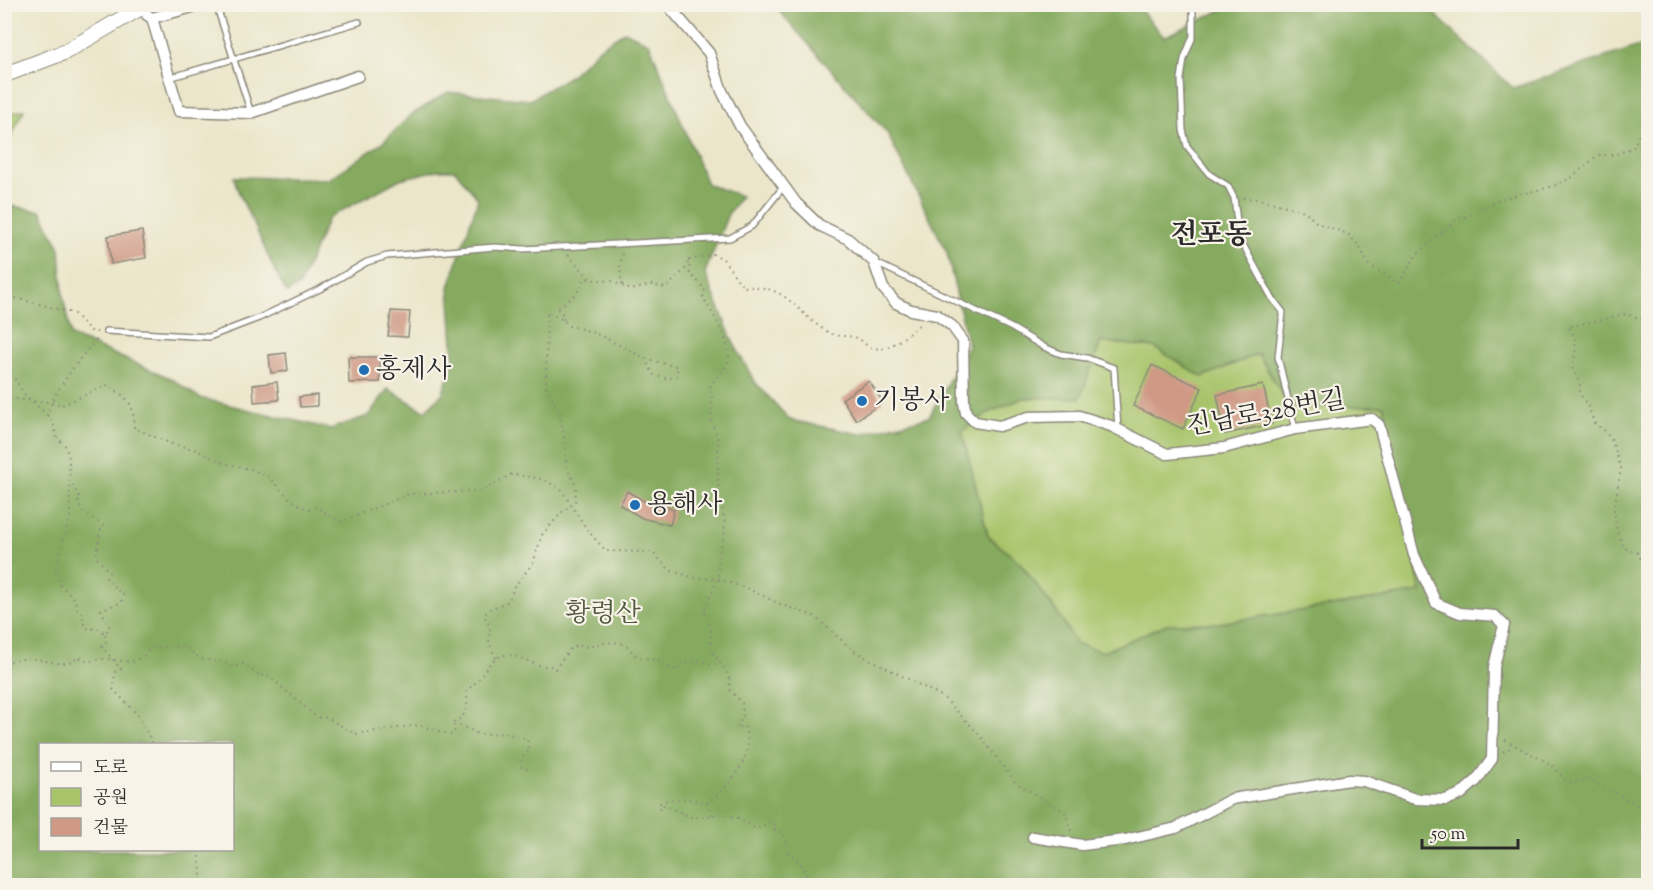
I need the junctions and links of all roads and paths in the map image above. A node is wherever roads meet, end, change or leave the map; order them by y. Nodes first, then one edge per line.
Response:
1 (204, 4) edge
2 (216, 4) edge
3 (667, 4) edge
4 (1192, 4) edge
5 (146, 11) edge
6 (359, 22) dead end
7 (235, 60) junction
8 (4, 75) edge
9 (358, 76) dead end
10 (169, 78) junction
11 (251, 113) junction
12 (1648, 124) edge
13 (784, 186) junction
14 (1234, 198) junction
15 (624, 242) junction
16 (562, 245) junction
17 (689, 260) junction
18 (874, 262) junction
19 (590, 279) junction
20 (622, 285) junction
21 (4, 295) edge
22 (937, 315) junction
23 (564, 320) junction
24 (1648, 321) edge
25 (106, 331) junction
26 (645, 359) junction
27 (4, 373) edge
28 (4, 398) edge
29 (33, 402) junction
30 (51, 402) junction
31 (47, 415) junction
32 (1118, 429) junction
33 (1295, 429) junction
34 (69, 480) junction
35 (572, 506) junction
36 (1644, 565) junction
37 (1648, 565) edge
38 (1648, 574) edge
39 (718, 579) junction
40 (105, 633) junction
41 (108, 657) junction
42 (496, 658) junction
43 (4, 662) edge
44 (719, 664) junction
45 (453, 722) junction
46 (1491, 729) junction
47 (152, 743) edge
48 (529, 770) dead end
49 (707, 803) junction
50 (1648, 810) edge
51 (712, 815) junction
52 (1032, 837) dead end
53 (1076, 844) junction
54 (199, 851) edge
55 (202, 885) edge
56 (802, 885) edge

1 - 5 street
2 - 7 lane
3 - 13 street
4 - 14 lane
5 - 8 main road
5 - 10 street
6 - 7 lane
7 - 10 lane
7 - 11 lane
9 - 11 street
10 - 11 street
12 - 14 path
13 - 15 lane
13 - 18 street
14 - 33 lane
15 - 16 lane
15 - 20 path
16 - 19 path
16 - 25 lane
17 - 20 path
17 - 22 path
17 - 39 path
18 - 22 street
18 - 32 lane
19 - 20 path
19 - 23 path
21 - 25 path
22 - 32 street, 진남로328번길
23 - 26 path
23 - 35 path
24 - 36 path
25 - 30 path
26 - 26 path
27 - 29 path
28 - 29 path
29 - 30 path
29 - 31 path
30 - 31 path
30 - 35 path
31 - 34 path
32 - 33 street, 진남로328번길
33 - 46 street, 진남로328번길
34 - 40 path
34 - 40 path
35 - 39 path
35 - 42 path
36 - 37 path
36 - 38 path
39 - 44 path
39 - 53 path
40 - 41 path
41 - 43 path
41 - 45 path
41 - 47 path
42 - 44 path
42 - 45 path
44 - 49 path
45 - 48 path
46 - 50 path
46 - 53 street, 진남로328번길
49 - 51 path
49 - 51 path
51 - 56 path
52 - 53 street, 진남로328번길
54 - 55 path

